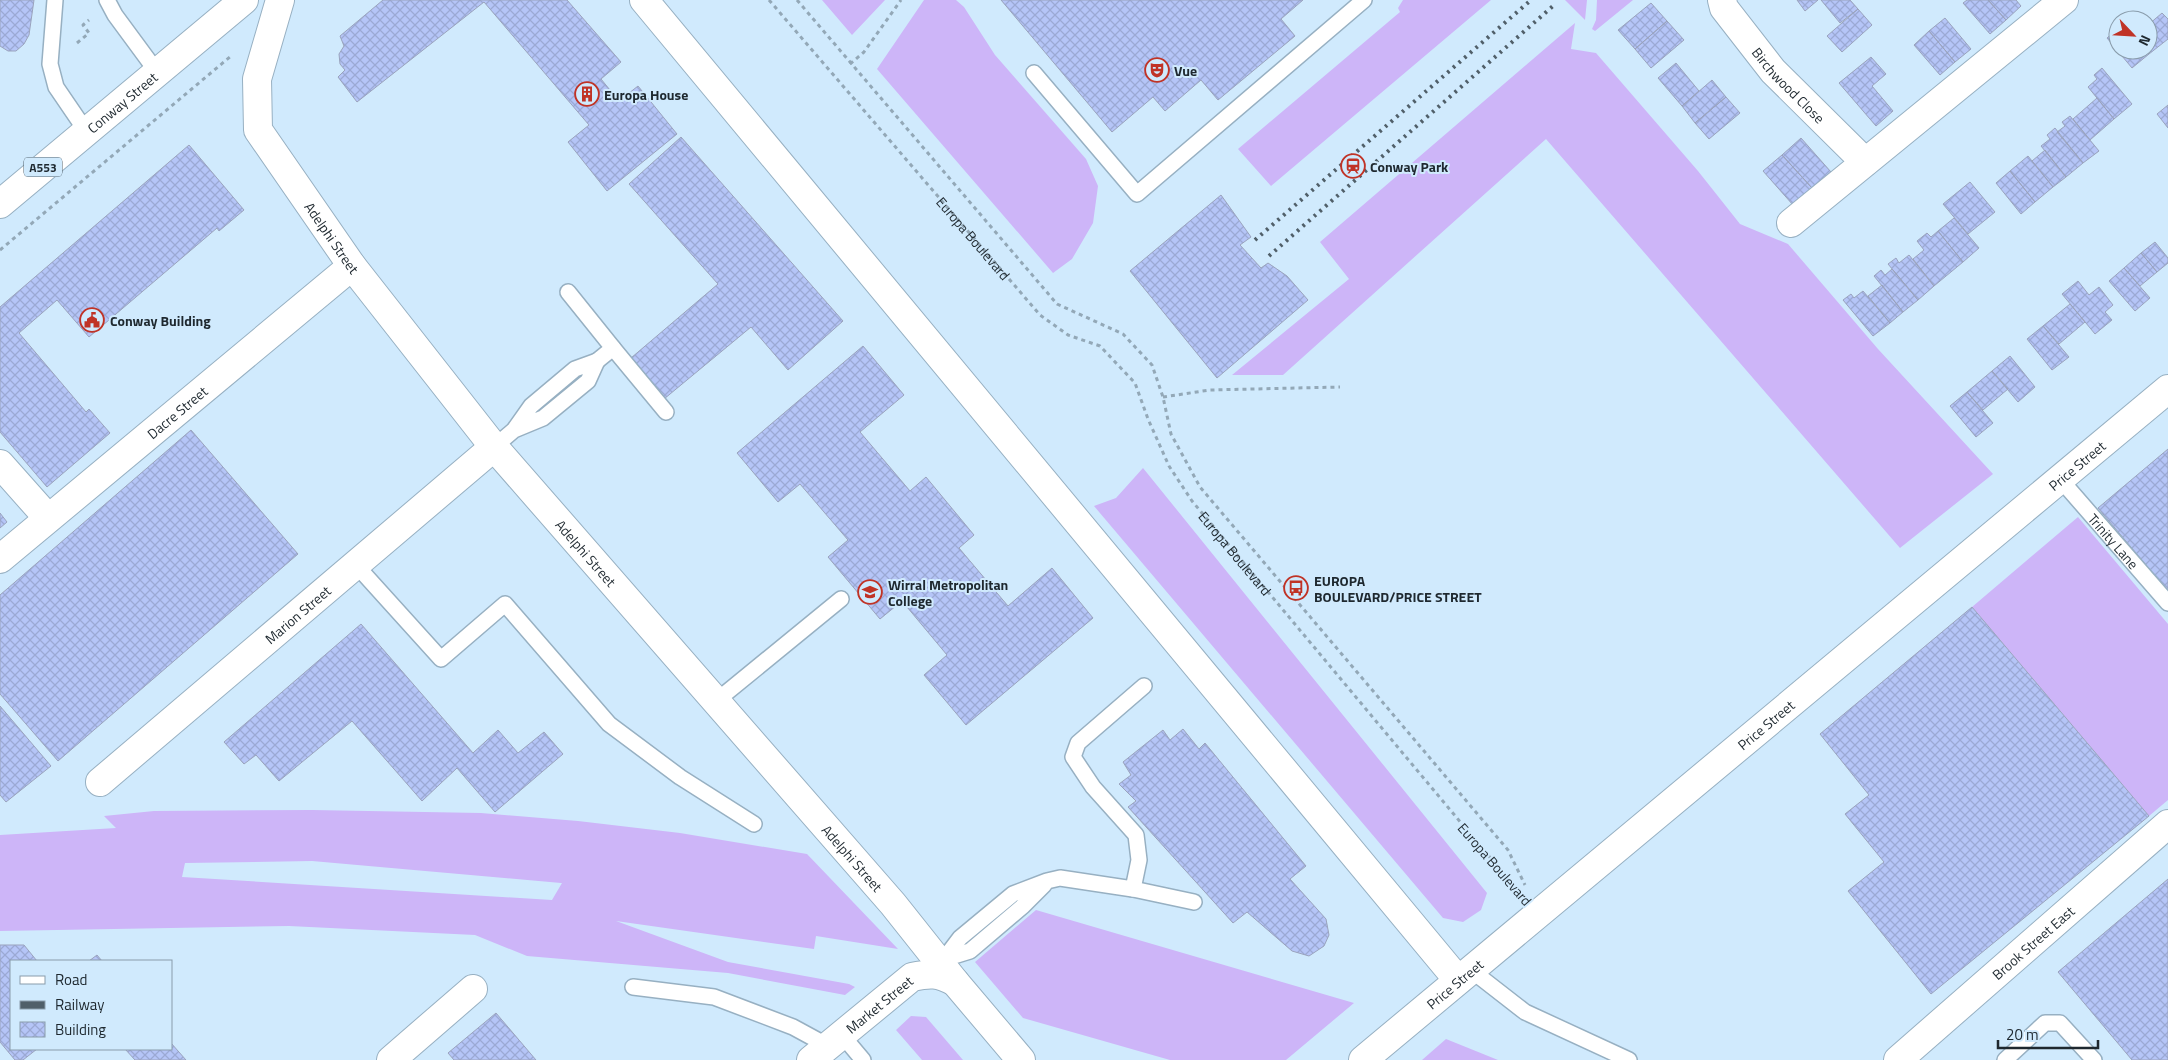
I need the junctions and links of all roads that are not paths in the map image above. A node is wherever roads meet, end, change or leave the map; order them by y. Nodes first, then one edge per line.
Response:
1 (55, 0) edge
2 (244, 0) edge
3 (280, 0) edge
4 (644, 0) edge
5 (1364, 0) edge
6 (1722, 0) edge
7 (108, 2) edge
8 (2056, 3) edge
9 (158, 72) junction
10 (1034, 73) dead end
11 (86, 131) junction
12 (1865, 162) junction
13 (0, 204) edge
14 (1791, 223) dead end
15 (352, 266) junction
16 (568, 292) dead end
17 (614, 348) junction
18 (2168, 389) edge
19 (666, 412) dead end
20 (494, 447) junction
21 (0, 464) edge
22 (2060, 479) junction
23 (48, 518) junction
24 (0, 558) edge
25 (356, 564) junction
26 (841, 599) dead end
27 (2168, 602) edge
28 (1144, 686) dead end
29 (715, 702) junction
30 (100, 782) dead end
31 (754, 824) dead end
32 (2168, 824) edge
33 (1047, 881) junction
34 (1133, 889) junction
35 (1194, 902) dead end
36 (941, 969) junction
37 (1465, 975) junction
38 (633, 987) dead end
39 (472, 989) dead end
40 (827, 1047) edge
41 (391, 1060) edge
42 (863, 1060) edge
43 (1021, 1060) edge
44 (1363, 1060) edge
45 (1629, 1060) edge
46 (1898, 1060) edge
47 (2005, 1060) edge
48 (2094, 1060) edge

1 - 11 lane
2 - 9 street, Conway Street / A553
3 - 15 street, Adelphi Street
4 - 37 street
5 - 10 lane
6 - 12 street, Birchwood Close
7 - 9 lane
8 - 12 street
9 - 11 street, Conway Street / A553
11 - 13 street, Conway Street / A553
12 - 14 street
15 - 20 street, Adelphi Street
15 - 23 street, Dacre Street
16 - 17 lane
17 - 19 lane
17 - 20 lane
18 - 22 street, Price Street
20 - 25 street, Marion Street
20 - 29 street, Adelphi Street
21 - 23 street
22 - 27 lane, Trinity Lane
22 - 37 street, Price Street
23 - 24 street, Dacre Street
25 - 30 street, Marion Street
25 - 31 lane
26 - 29 lane
28 - 34 lane
29 - 36 street, Adelphi Street
32 - 46 street, Brook Street East
33 - 34 lane
33 - 36 lane
33 - 36 lane
34 - 35 lane
36 - 40 street, Market Street
36 - 43 street, Adelphi Street
37 - 44 street, Price Street
37 - 45 lane
38 - 40 lane
39 - 41 street
40 - 42 lane
47 - 48 lane

